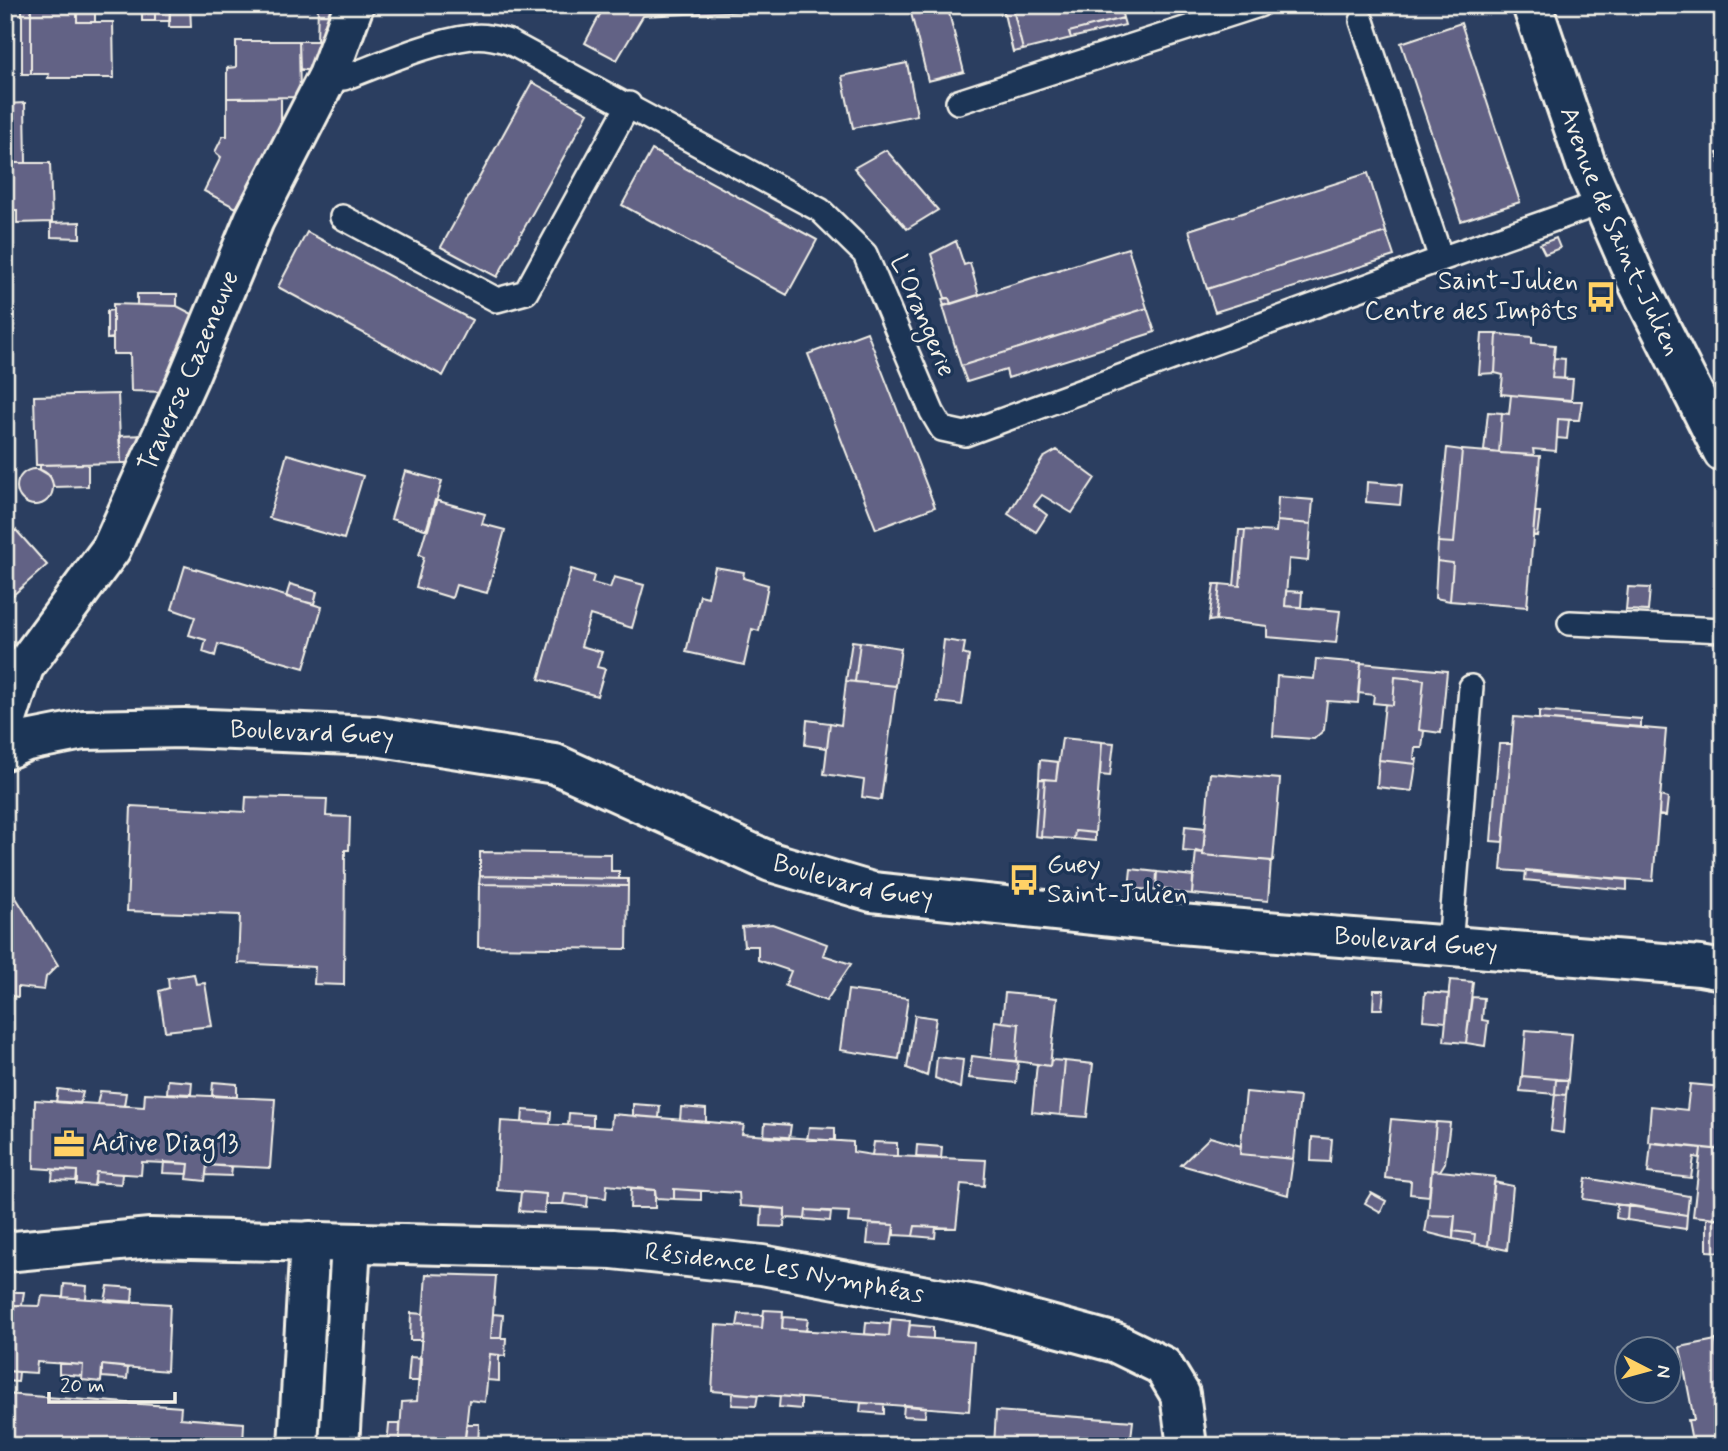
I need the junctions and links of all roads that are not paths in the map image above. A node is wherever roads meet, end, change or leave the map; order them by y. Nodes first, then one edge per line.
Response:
1 (354, 5) edge
2 (1259, 5) edge
3 (1532, 5) edge
4 (1362, 20) dead end
5 (328, 76) junction
6 (958, 102) dead end
7 (629, 104) junction
8 (1603, 202) junction
9 (342, 217) dead end
10 (1441, 259) junction
11 (1723, 452) edge
12 (1570, 624) dead end
13 (1723, 630) edge
14 (1471, 687) dead end
15 (5, 724) edge
16 (5, 750) edge
17 (1450, 946) junction
18 (1723, 970) edge
19 (310, 1241) junction
20 (351, 1244) junction
21 (5, 1252) edge
22 (298, 1446) edge
23 (339, 1446) edge
24 (1187, 1446) edge

1 - 5 street, Traverse Cazeneuve
2 - 6 lane
3 - 8 street, Avenue de Saint-Julien
4 - 10 lane
5 - 7 lane, L'Orangerie
5 - 15 street, Traverse Cazeneuve
7 - 9 lane
7 - 10 lane, L'Orangerie
8 - 10 lane, L'Orangerie
8 - 11 street, Avenue de Saint-Julien
12 - 13 lane
14 - 17 lane
16 - 17 street, Boulevard Guey
17 - 18 street, Boulevard Guey
19 - 20 street, Résidence Les Nymphéas
19 - 21 street, Résidence Les Nymphéas
19 - 22 street
20 - 23 street
20 - 24 street, Résidence Les Nymphéas

